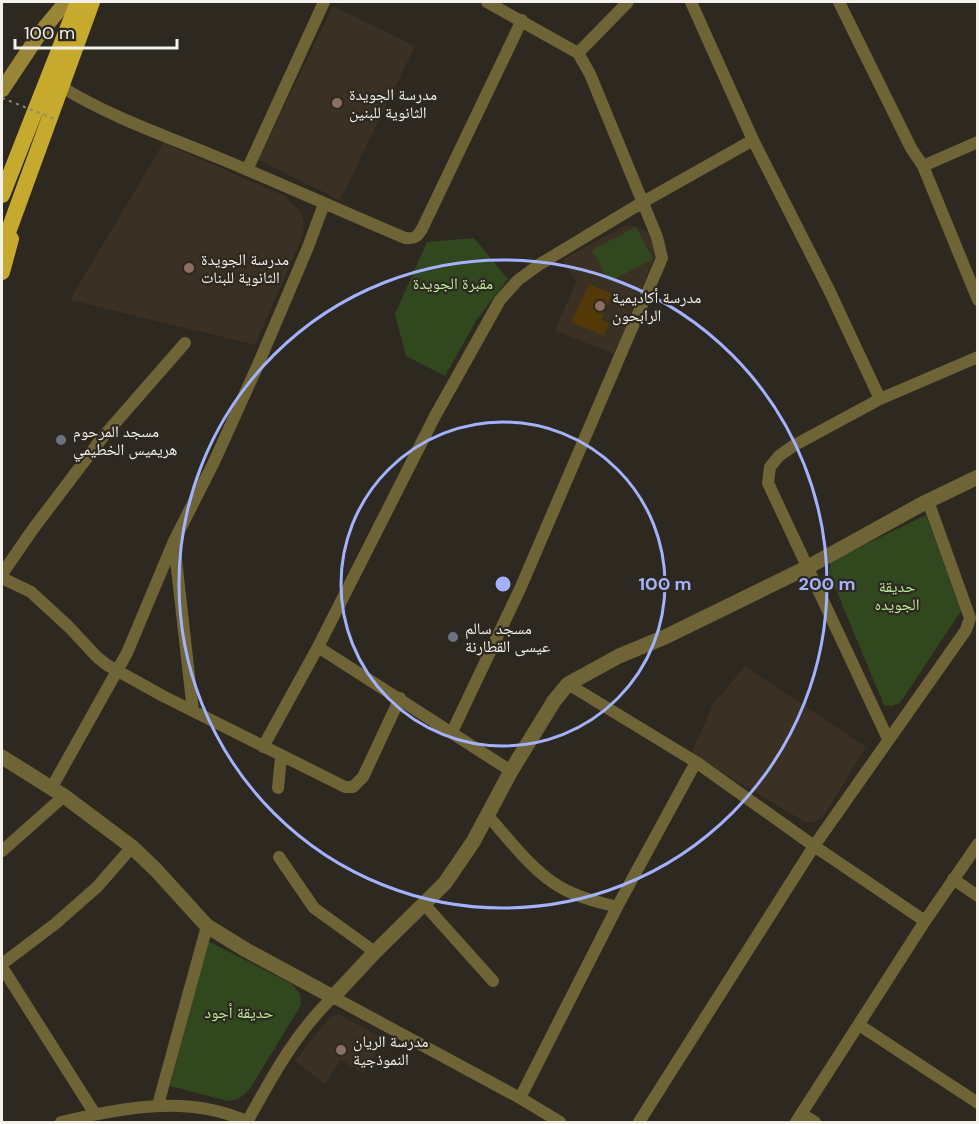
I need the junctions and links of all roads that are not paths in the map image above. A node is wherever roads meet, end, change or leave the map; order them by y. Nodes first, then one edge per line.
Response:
1 (66, 2) edge
2 (78, 2) edge
3 (92, 2) edge
4 (324, 2) edge
5 (487, 2) edge
6 (628, 2) edge
7 (691, 2) edge
8 (839, 2) edge
9 (522, 20) junction
10 (578, 53) junction
11 (60, 86) junction
12 (2, 90) edge
13 (753, 140) junction
14 (978, 142) edge
15 (922, 166) junction
16 (247, 170) junction
17 (2, 195) edge
18 (642, 202) junction
19 (324, 204) junction
20 (18, 206) junction
21 (2, 249) edge
22 (2, 272) edge
23 (978, 300) edge
24 (185, 343) dead end
25 (978, 357) edge
26 (880, 399) junction
27 (978, 477) edge
28 (928, 501) junction
29 (174, 541) junction
30 (808, 567) junction
31 (2, 576) edge
32 (318, 647) junction
33 (118, 671) junction
34 (568, 684) junction
35 (399, 698) junction
36 (193, 711) junction
37 (452, 732) junction
38 (888, 739) junction
39 (263, 747) junction
40 (2, 757) edge
41 (281, 757) junction
42 (696, 762) junction
43 (511, 771) junction
44 (279, 788) dead end
45 (58, 791) junction
46 (488, 816) junction
47 (978, 844) edge
48 (814, 846) junction
49 (132, 847) junction
50 (2, 851) edge
51 (279, 857) dead end
52 (953, 879) junction
53 (978, 896) edge
54 (424, 904) junction
55 (617, 907) junction
56 (925, 921) junction
57 (207, 926) junction
58 (375, 952) junction
59 (2, 965) edge
60 (493, 981) dead end
61 (333, 997) junction
62 (859, 1025) junction
63 (520, 1098) junction
64 (978, 1103) edge
65 (158, 1105) junction
66 (95, 1114) junction
67 (799, 1118) edge
68 (61, 1122) edge
69 (248, 1122) edge
70 (560, 1122) edge
71 (639, 1122) edge
72 (814, 1122) edge

1 - 12 main road
2 - 17 highway
3 - 11 highway
4 - 16 street
5 - 9 street
6 - 10 street
7 - 13 street
8 - 15 street
9 - 10 street
9 - 19 street
10 - 18 street
11 - 16 street
11 - 20 highway
13 - 18 street
13 - 26 street
14 - 15 street
15 - 23 street
16 - 19 street
18 - 32 street
18 - 37 street
19 - 29 street
20 - 21 highway
20 - 22 highway
24 - 31 street
25 - 26 street
26 - 30 street
27 - 28 street
28 - 30 street
28 - 38 street
29 - 33 street
29 - 36 street
30 - 34 street
30 - 38 street
31 - 33 street
32 - 35 street
32 - 39 street
33 - 36 street
33 - 45 street
34 - 42 street
34 - 43 street
35 - 37 street
35 - 41 street
36 - 39 street
37 - 43 street
38 - 48 street
39 - 41 street
40 - 45 street
41 - 44 street
42 - 48 street
42 - 55 street
43 - 46 street
45 - 49 street
45 - 50 street
46 - 54 street
46 - 55 street
47 - 52 street
48 - 56 street
48 - 71 street
49 - 57 street
49 - 59 street
51 - 58 street
52 - 53 street
52 - 56 street
54 - 58 street
54 - 60 street
55 - 63 street
56 - 62 street
57 - 61 street
57 - 65 street
58 - 61 street
59 - 66 street
61 - 63 street
61 - 69 street
62 - 64 street
62 - 67 street
63 - 70 street
65 - 66 street
65 - 69 street
66 - 68 street
67 - 72 street

